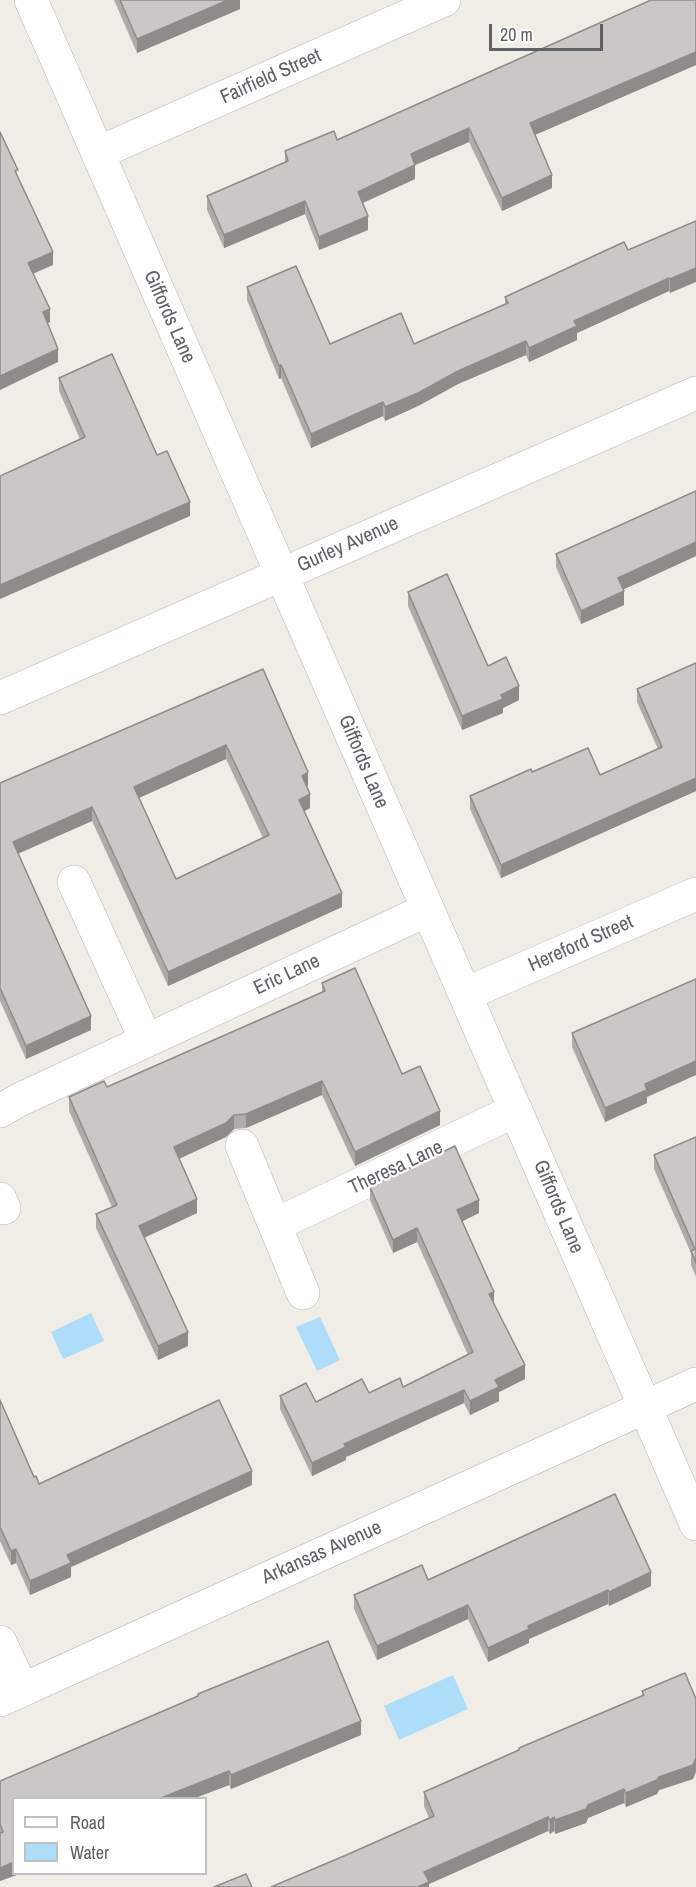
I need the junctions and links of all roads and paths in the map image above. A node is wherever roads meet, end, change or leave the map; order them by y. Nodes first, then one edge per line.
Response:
1 (31, 0) edge
2 (444, 0) edge
3 (98, 153) junction
4 (696, 393) edge
5 (282, 574) junction
6 (0, 698) edge
7 (74, 882) dead end
8 (696, 894) edge
9 (427, 910) junction
10 (466, 994) junction
11 (146, 1040) junction
12 (516, 1110) junction
13 (0, 1111) edge
14 (242, 1146) dead end
15 (275, 1225) junction
16 (303, 1293) dead end
17 (696, 1384) edge
18 (645, 1407) junction
19 (696, 1524) edge
20 (0, 1642) edge
21 (11, 1695) edge

1 - 3 street, Giffords Lane
2 - 3 street, Fairfield Street
3 - 5 street, Giffords Lane
4 - 5 street, Gurley Avenue
5 - 6 street, Gurley Avenue
5 - 9 street, Giffords Lane
7 - 11 street
8 - 10 street, Hereford Street
9 - 10 street, Giffords Lane
9 - 11 street, Eric Lane
10 - 12 street, Giffords Lane
11 - 13 street, Eric Lane
12 - 15 street, Theresa Lane
12 - 18 street, Giffords Lane
14 - 15 street
15 - 16 street
17 - 18 street, Arkansas Avenue
18 - 19 street, Giffords Lane
18 - 21 street, Arkansas Avenue
20 - 21 street

